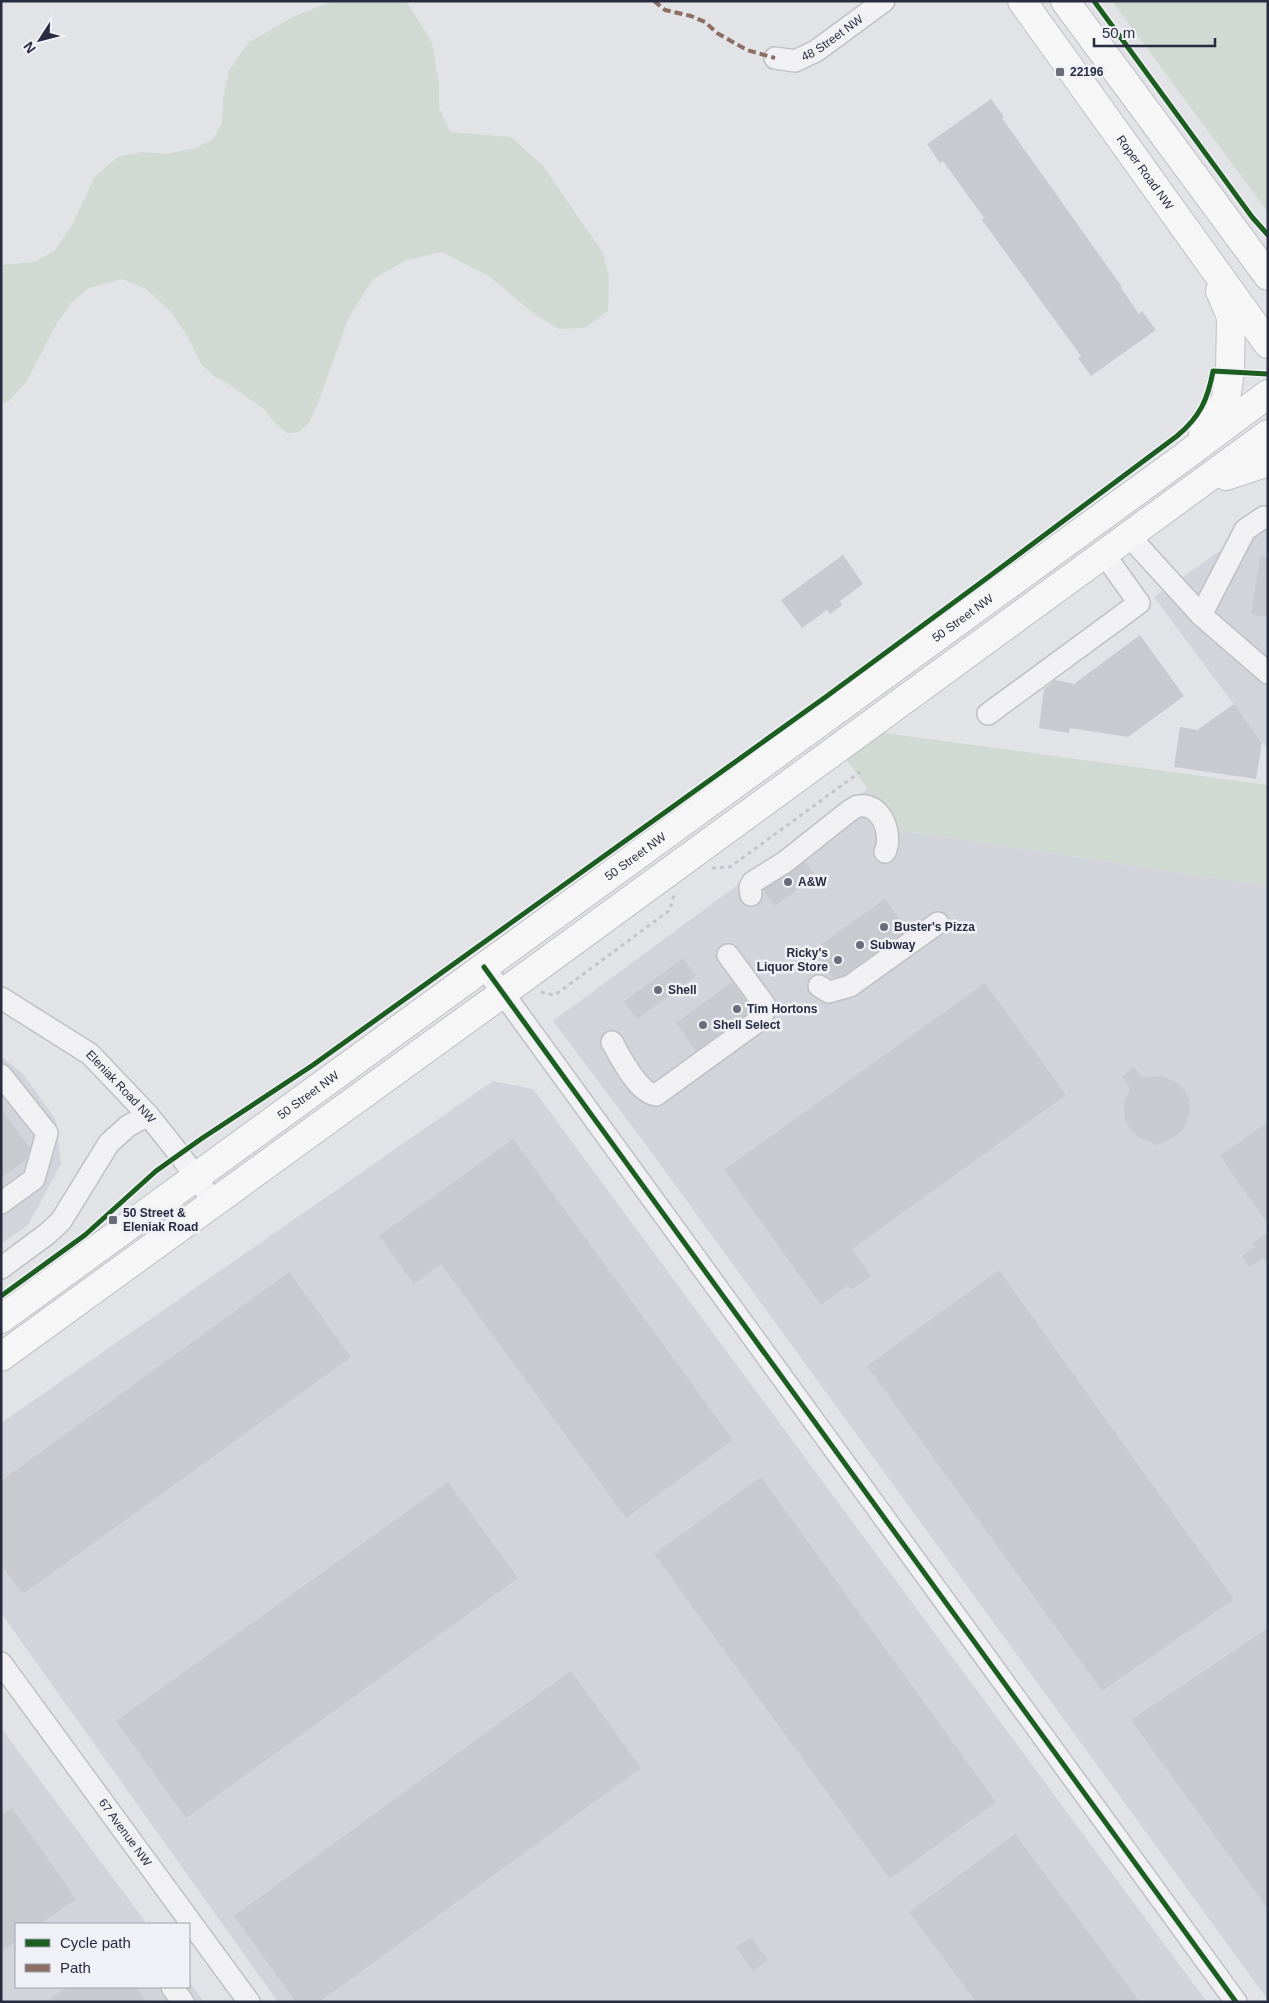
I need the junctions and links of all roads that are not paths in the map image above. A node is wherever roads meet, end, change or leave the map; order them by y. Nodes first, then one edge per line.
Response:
1 (884, 1) edge
2 (1022, 1) edge
3 (1065, 1) edge
4 (775, 58) dead end
5 (1236, 231) junction
6 (1268, 257) edge
7 (1207, 259) junction
8 (1268, 276) edge
9 (1268, 344) edge
10 (1268, 394) edge
11 (1268, 434) edge
12 (1181, 459) junction
13 (1268, 462) edge
14 (1196, 486) junction
15 (1268, 518) edge
16 (1129, 536) junction
17 (1104, 554) junction
18 (1201, 614) junction
19 (1268, 673) edge
20 (988, 714) dead end
21 (886, 852) dead end
22 (751, 895) dead end
23 (938, 923) dead end
24 (728, 955) dead end
25 (484, 967) junction
26 (819, 986) dead end
27 (504, 993) junction
28 (1, 998) edge
29 (612, 1042) dead end
30 (1, 1075) edge
31 (148, 1115) junction
32 (196, 1177) junction
33 (1, 1202) edge
34 (214, 1203) junction
35 (1, 1268) edge
36 (1, 1319) edge
37 (1, 1357) edge
38 (1, 1663) edge
39 (173, 1988) edge
40 (183, 2002) edge
41 (249, 2002) edge
42 (1236, 2002) edge

1 - 4 street, 48 Street NW
2 - 7 main road, Roper Road NW
3 - 5 main road
5 - 6 main road
5 - 8 main road
7 - 9 main road, Roper Road NW
7 - 12 main road
10 - 12 main road, 50 Street NW
11 - 14 main road
12 - 25 main road, 50 Street NW
13 - 14 main road
14 - 16 main road
15 - 18 street
16 - 17 main road
16 - 18 street
17 - 20 street
17 - 27 main road
18 - 19 street
21 - 22 street
23 - 26 street
24 - 29 street
25 - 27 street
25 - 32 main road, 50 Street NW
27 - 34 main road
27 - 42 street
28 - 31 street, Eleniak Road NW
30 - 33 street
31 - 32 street, Eleniak Road NW
31 - 35 street
32 - 34 street, Eleniak Road NW
32 - 36 main road, 50 Street NW
34 - 37 main road
38 - 41 street, 67 Avenue NW
39 - 40 street

